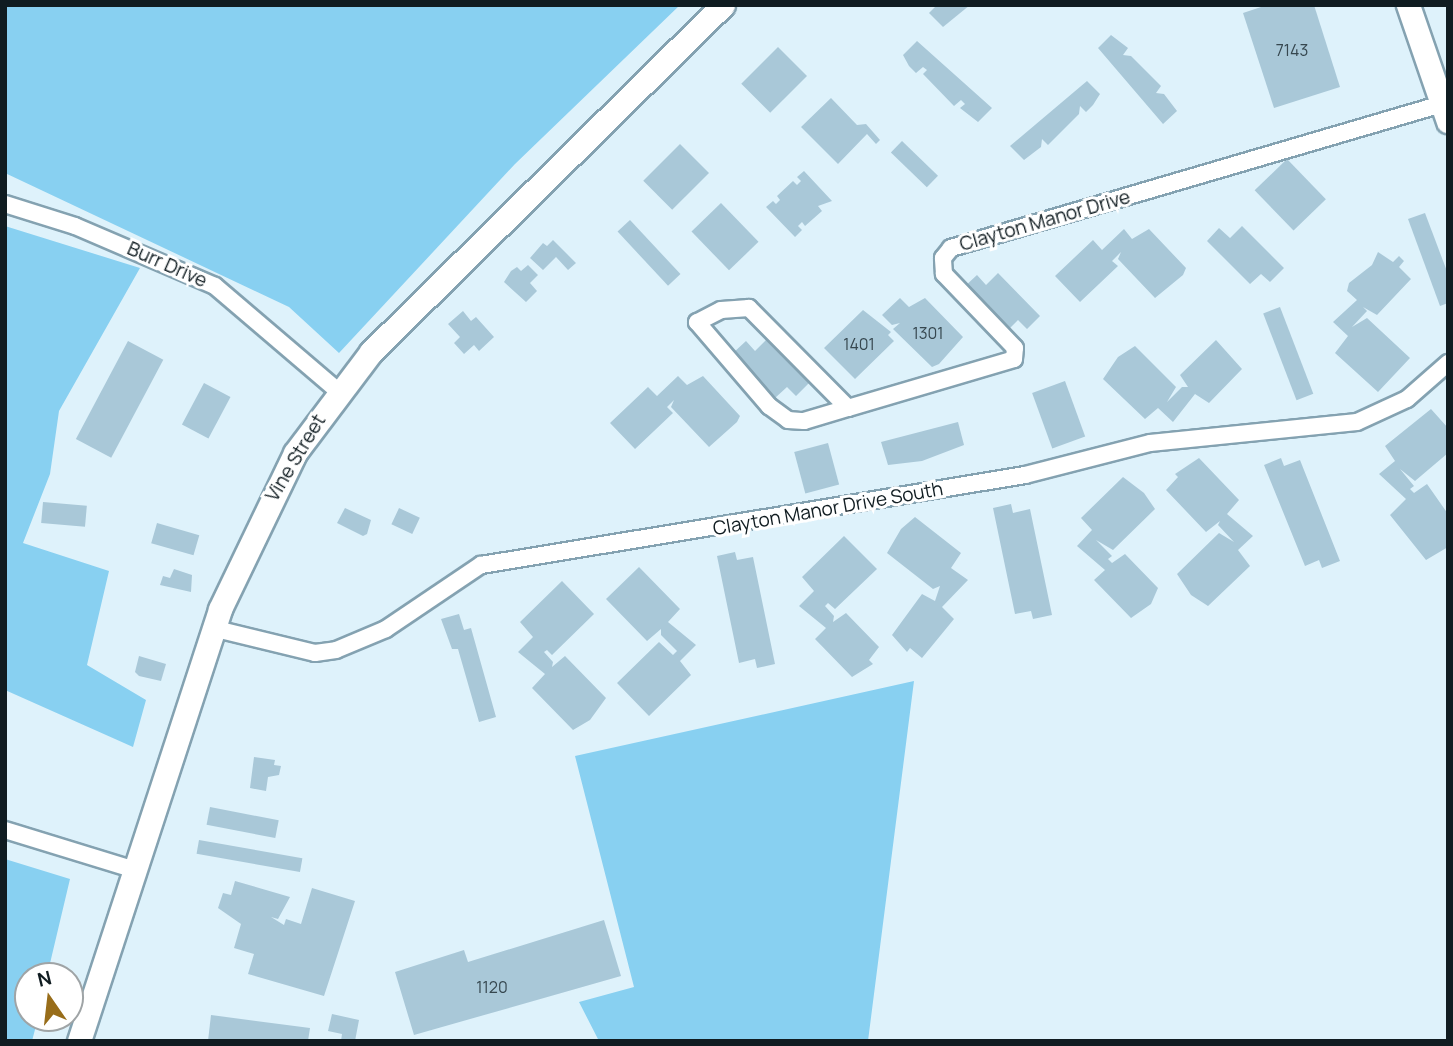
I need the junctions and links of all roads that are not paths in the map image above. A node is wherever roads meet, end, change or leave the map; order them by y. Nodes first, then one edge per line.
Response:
1 (723, 5) edge
2 (1408, 5) edge
3 (1445, 113) edge
4 (5, 204) edge
5 (1448, 363) edge
6 (338, 391) junction
7 (848, 408) junction
8 (212, 628) junction
9 (5, 830) edge
10 (132, 869) junction
11 (79, 1041) edge

1 - 6 street, Vine Street
2 - 3 street
3 - 7 street, Clayton Manor Drive
4 - 6 street, Burr Drive
5 - 8 street, Clayton Manor Drive South
6 - 8 street, Vine Street
7 - 7 street, Clayton Manor Drive
8 - 10 street, Vine Street
9 - 10 street
10 - 11 street, Vine Street

